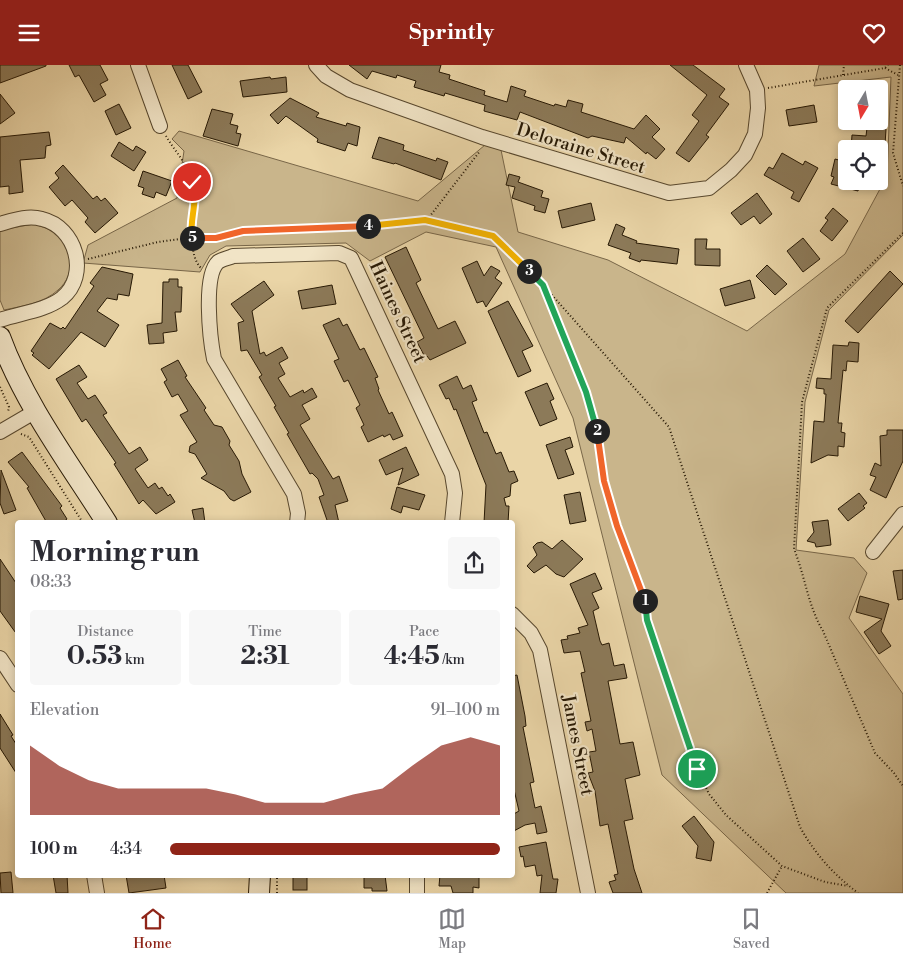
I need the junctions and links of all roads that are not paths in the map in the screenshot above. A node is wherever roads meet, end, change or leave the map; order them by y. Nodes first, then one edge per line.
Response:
1 (138, 65) edge
2 (316, 65) edge
3 (746, 65) edge
4 (160, 126) road end
5 (0, 223) edge
6 (0, 320) edge
7 (0, 337) edge
8 (0, 355) edge
9 (36, 411) junction
10 (6, 428) edge
11 (903, 514) edge
12 (105, 520) edge
13 (297, 520) edge
14 (452, 520) edge
15 (872, 552) dead end
16 (515, 618) edge
17 (0, 659) edge
18 (15, 681) edge
19 (94, 878) edge
20 (260, 878) edge
21 (417, 878) edge
22 (97, 893) edge
23 (259, 893) edge
24 (417, 893) edge
25 (588, 893) edge

1 - 4 street
2 - 3 street, Deloraine Street
5 - 6 street
7 - 9 main road
8 - 9 main road
9 - 10 street
9 - 12 main road
11 - 15 street
13 - 14 street, Haines Street
16 - 25 street, James Street
17 - 18 street
19 - 22 street
20 - 23 main road
21 - 24 street

